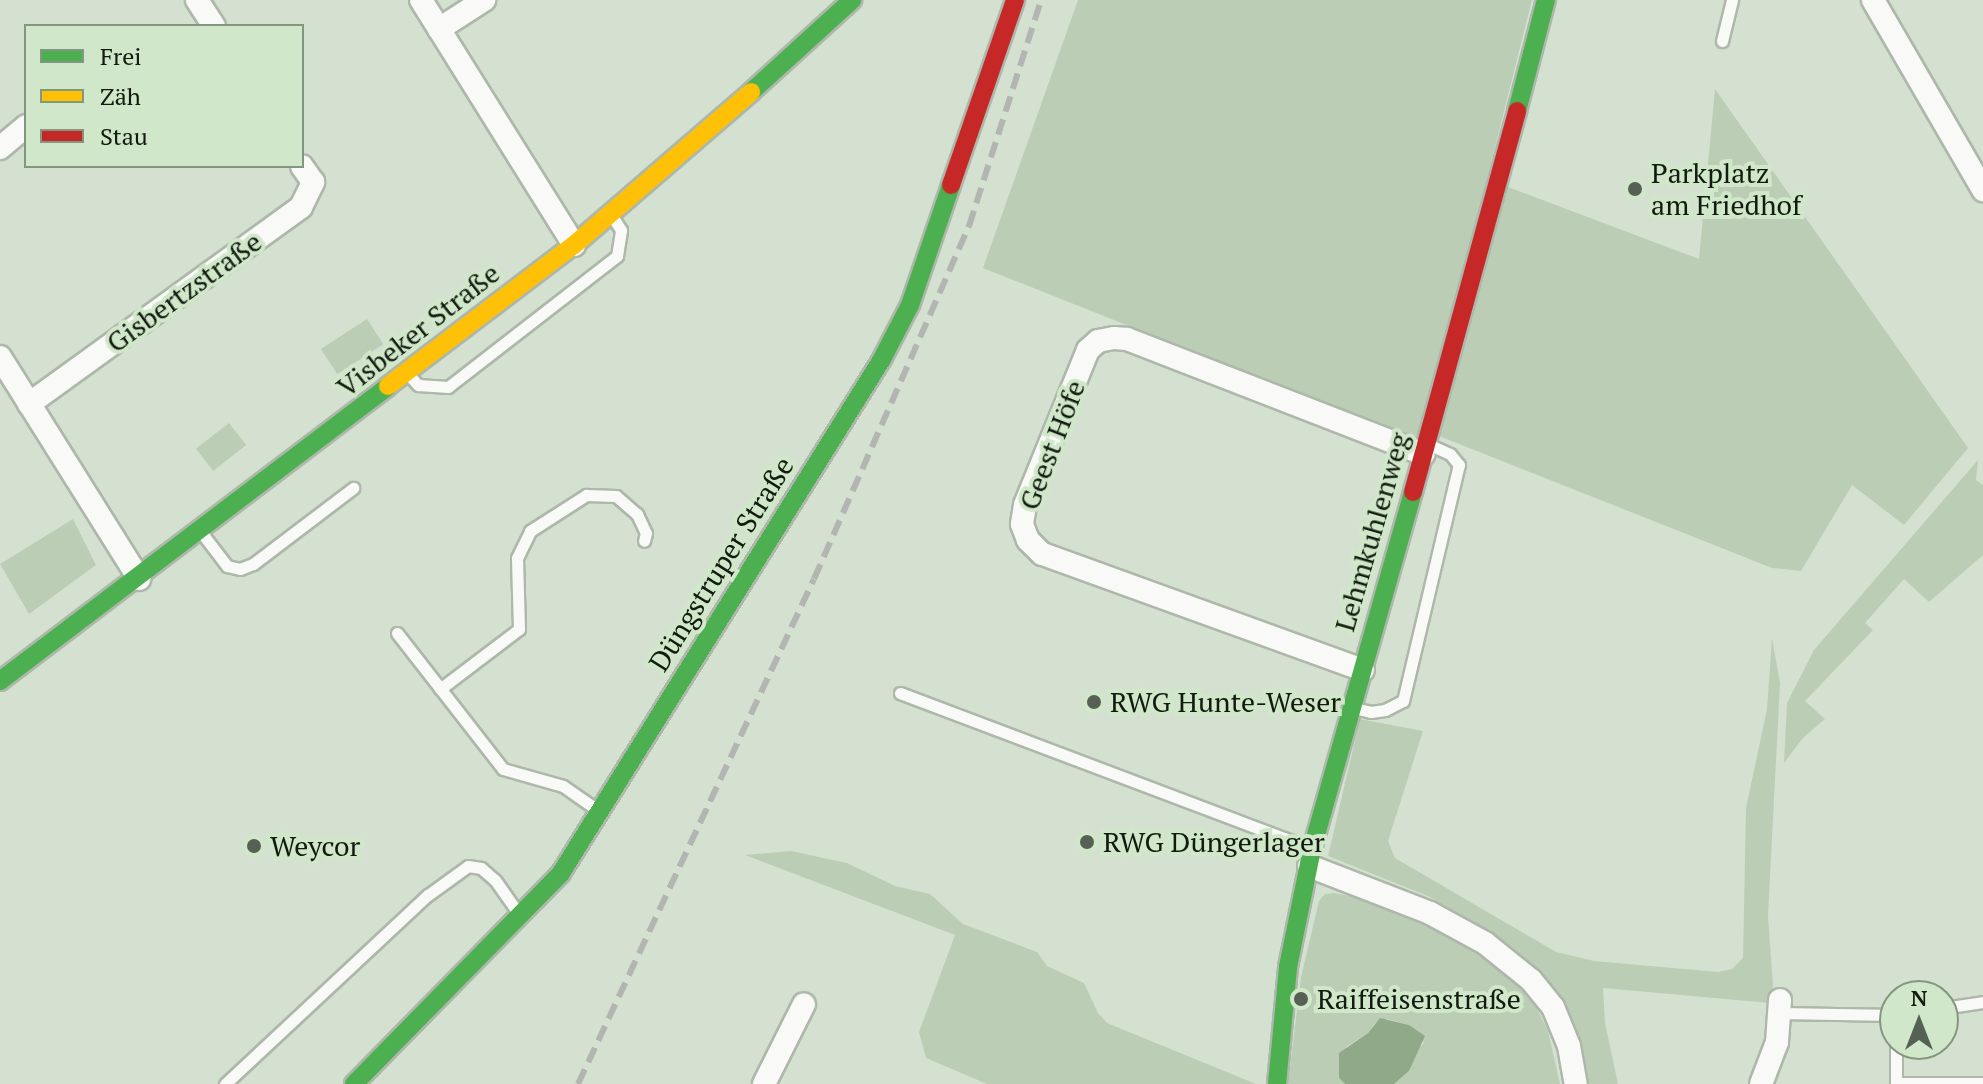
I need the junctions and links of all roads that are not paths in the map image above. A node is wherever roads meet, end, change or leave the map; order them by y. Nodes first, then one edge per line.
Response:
1 (197, 0) edge
2 (421, 0) edge
3 (484, 0) edge
4 (852, 0) edge
5 (1015, 0) edge
6 (1546, 0) edge
7 (1732, 0) edge
8 (1873, 0) edge
9 (213, 24) edge
10 (439, 29) junction
11 (1722, 41) dead end
12 (24, 128) edge
13 (0, 148) edge
14 (303, 168) edge
15 (1983, 190) edge
16 (611, 215) junction
17 (574, 245) junction
18 (0, 357) edge
19 (407, 374) junction
20 (29, 404) junction
21 (1425, 448) junction
22 (353, 488) dead end
23 (200, 532) junction
24 (644, 541) dead end
25 (139, 579) junction
26 (397, 633) dead end
27 (1363, 670) junction
28 (0, 681) edge
29 (440, 689) junction
30 (900, 693) dead end
31 (1352, 707) junction
32 (600, 811) junction
33 (1311, 857) junction
34 (521, 915) junction
35 (1983, 1002) edge
36 (804, 1004) dead end
37 (1959, 1006) edge
38 (1780, 1007) joint
39 (1879, 1014) edge
40 (1896, 1060) edge
41 (1983, 1083) edge
42 (225, 1084) edge
43 (354, 1084) edge
44 (764, 1084) edge
45 (1277, 1084) edge
46 (1576, 1084) edge
47 (1761, 1084) edge

1 - 9 street
2 - 10 street
3 - 10 street
4 - 16 street, Visbeker Straße
5 - 32 street, Düngstruper Straße
6 - 21 street, Lehmkuhlenweg
7 - 11 lane
8 - 15 street
10 - 17 street
12 - 13 street
14 - 20 street, Gisbertzstraße
16 - 17 street, Visbeker Straße
16 - 19 lane
17 - 19 street, Visbeker Straße
18 - 20 street
19 - 23 street, Visbeker Straße
20 - 25 street
21 - 27 street, Lehmkuhlenweg
21 - 27 street, Geest Höfe
21 - 31 lane
22 - 23 lane
23 - 25 street, Visbeker Straße
24 - 29 lane
25 - 28 street, Visbeker Straße
26 - 29 lane
27 - 31 street, Lehmkuhlenweg
29 - 32 lane
30 - 33 lane
31 - 33 street, Lehmkuhlenweg
32 - 34 street, Düngstruper Straße
33 - 45 street, Lehmkuhlenweg
33 - 46 street
34 - 42 lane
34 - 43 street, Düngstruper Straße
35 - 37 lane
36 - 44 street
38 - 39 lane
38 - 47 street
40 - 41 lane

